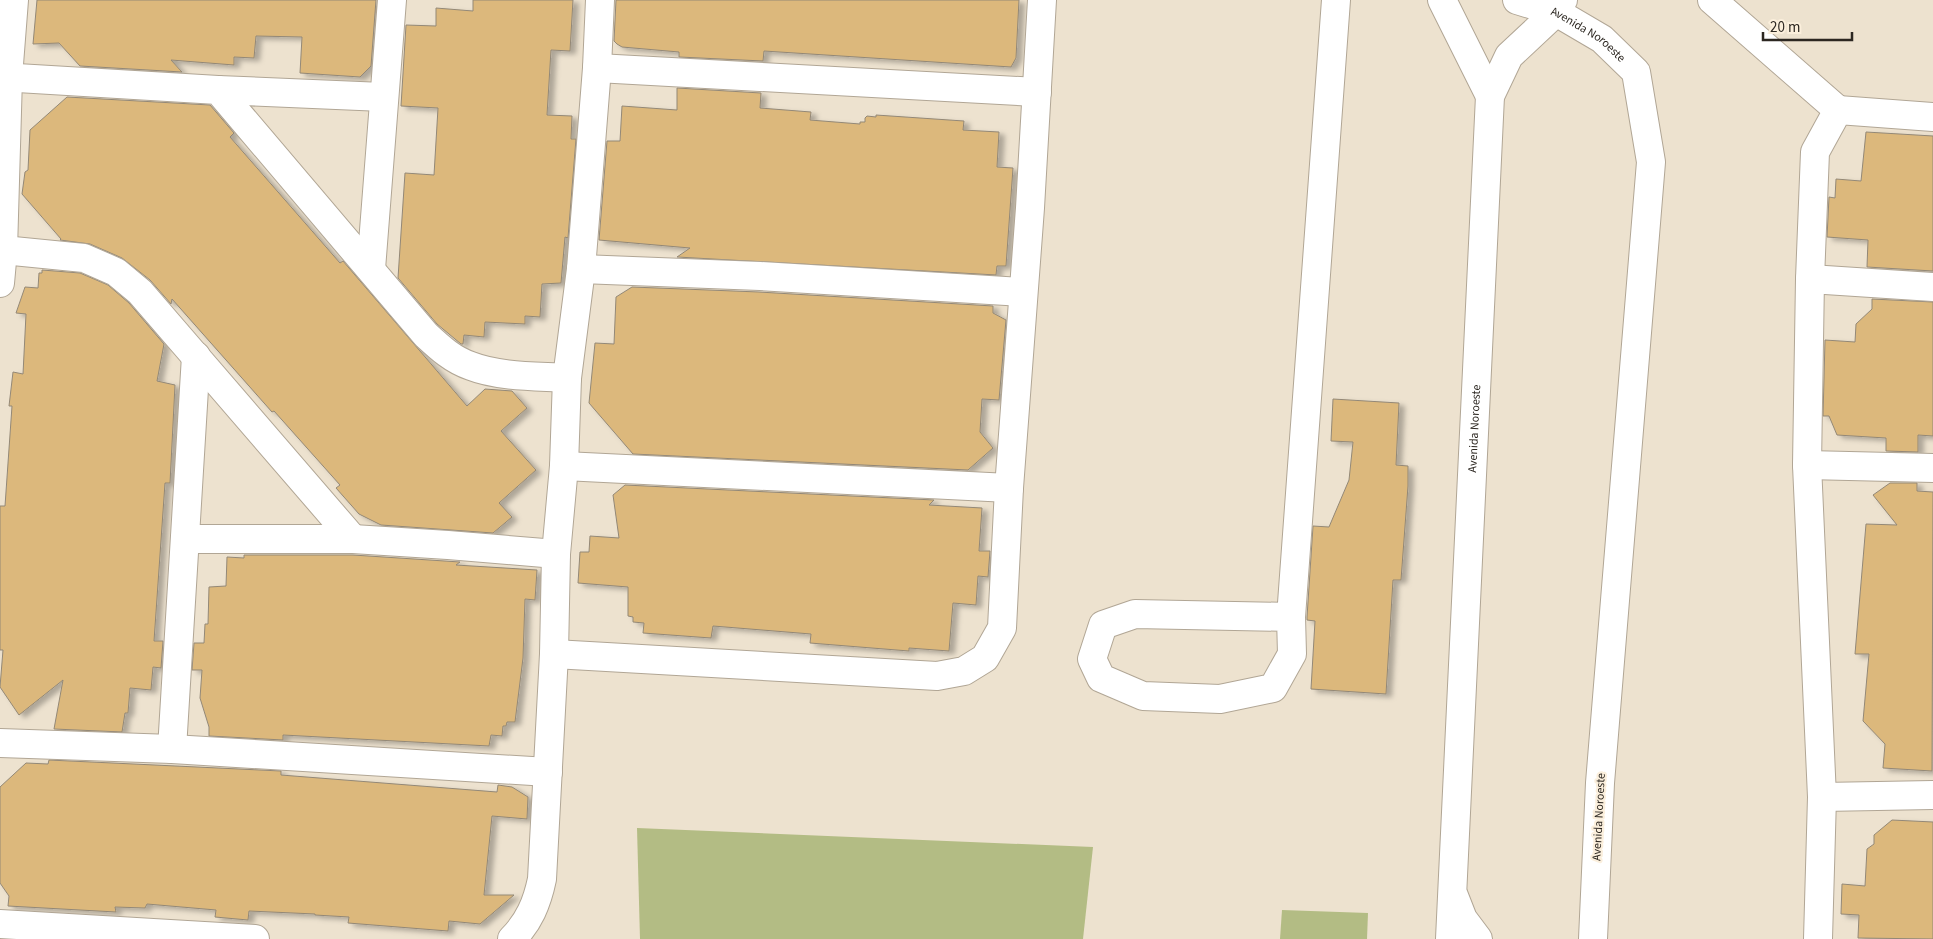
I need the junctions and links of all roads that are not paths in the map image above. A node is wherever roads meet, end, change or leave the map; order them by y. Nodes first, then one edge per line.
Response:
1 (14, 0) edge
2 (392, 0) edge
3 (600, 0) edge
4 (1042, 0) edge
5 (1336, 0) edge
6 (1442, 0) edge
7 (1517, 0) edge
8 (1712, 0) edge
9 (1560, 6) edge
10 (598, 68) junction
11 (4, 77) edge
12 (218, 90) junction
13 (1036, 92) junction
14 (1490, 96) junction
15 (383, 97) junction
16 (1838, 110) junction
17 (1933, 117) edge
18 (3, 250) junction
19 (371, 269) junction
20 (581, 269) junction
21 (1810, 279) junction
22 (0, 283) edge
23 (1933, 287) edge
24 (1023, 292) junction
25 (196, 356) junction
26 (567, 378) junction
27 (1807, 465) junction
28 (564, 466) junction
29 (1933, 468) edge
30 (1008, 488) junction
31 (185, 539) junction
32 (353, 539) junction
33 (556, 554) junction
34 (1290, 617) junction
35 (554, 654) junction
36 (0, 743) edge
37 (172, 749) junction
38 (548, 772) junction
39 (1933, 795) edge
40 (1822, 797) junction
41 (1454, 895) junction
42 (0, 924) edge
43 (1590, 935) edge
44 (255, 939) edge
45 (512, 939) edge
46 (1450, 939) edge
47 (1478, 939) edge
48 (1818, 939) edge

1 - 11 street
2 - 15 street
3 - 10 street
4 - 13 street
5 - 34 street
6 - 14 street
7 - 9 street
8 - 16 street
9 - 14 street, Avenida Noroeste
9 - 43 street, Avenida Noroeste
10 - 13 street
10 - 20 street
11 - 12 street
11 - 18 street
12 - 15 street
12 - 19 street
13 - 24 street
14 - 41 street, Avenida Noroeste
15 - 19 street
16 - 17 street
16 - 21 street
18 - 22 street
18 - 25 street
19 - 26 street
20 - 24 street
20 - 26 street
21 - 23 street
21 - 27 street
24 - 30 street
25 - 31 street
25 - 32 street
26 - 28 street
27 - 29 street
27 - 40 street
28 - 30 street
28 - 33 street
30 - 35 street
31 - 32 street
31 - 37 street
32 - 33 street
33 - 35 street
34 - 34 street
35 - 38 street
36 - 37 street
37 - 38 street
38 - 45 street
39 - 40 street
40 - 48 street
41 - 46 street, Avenida Noroeste
41 - 47 street
42 - 44 street

